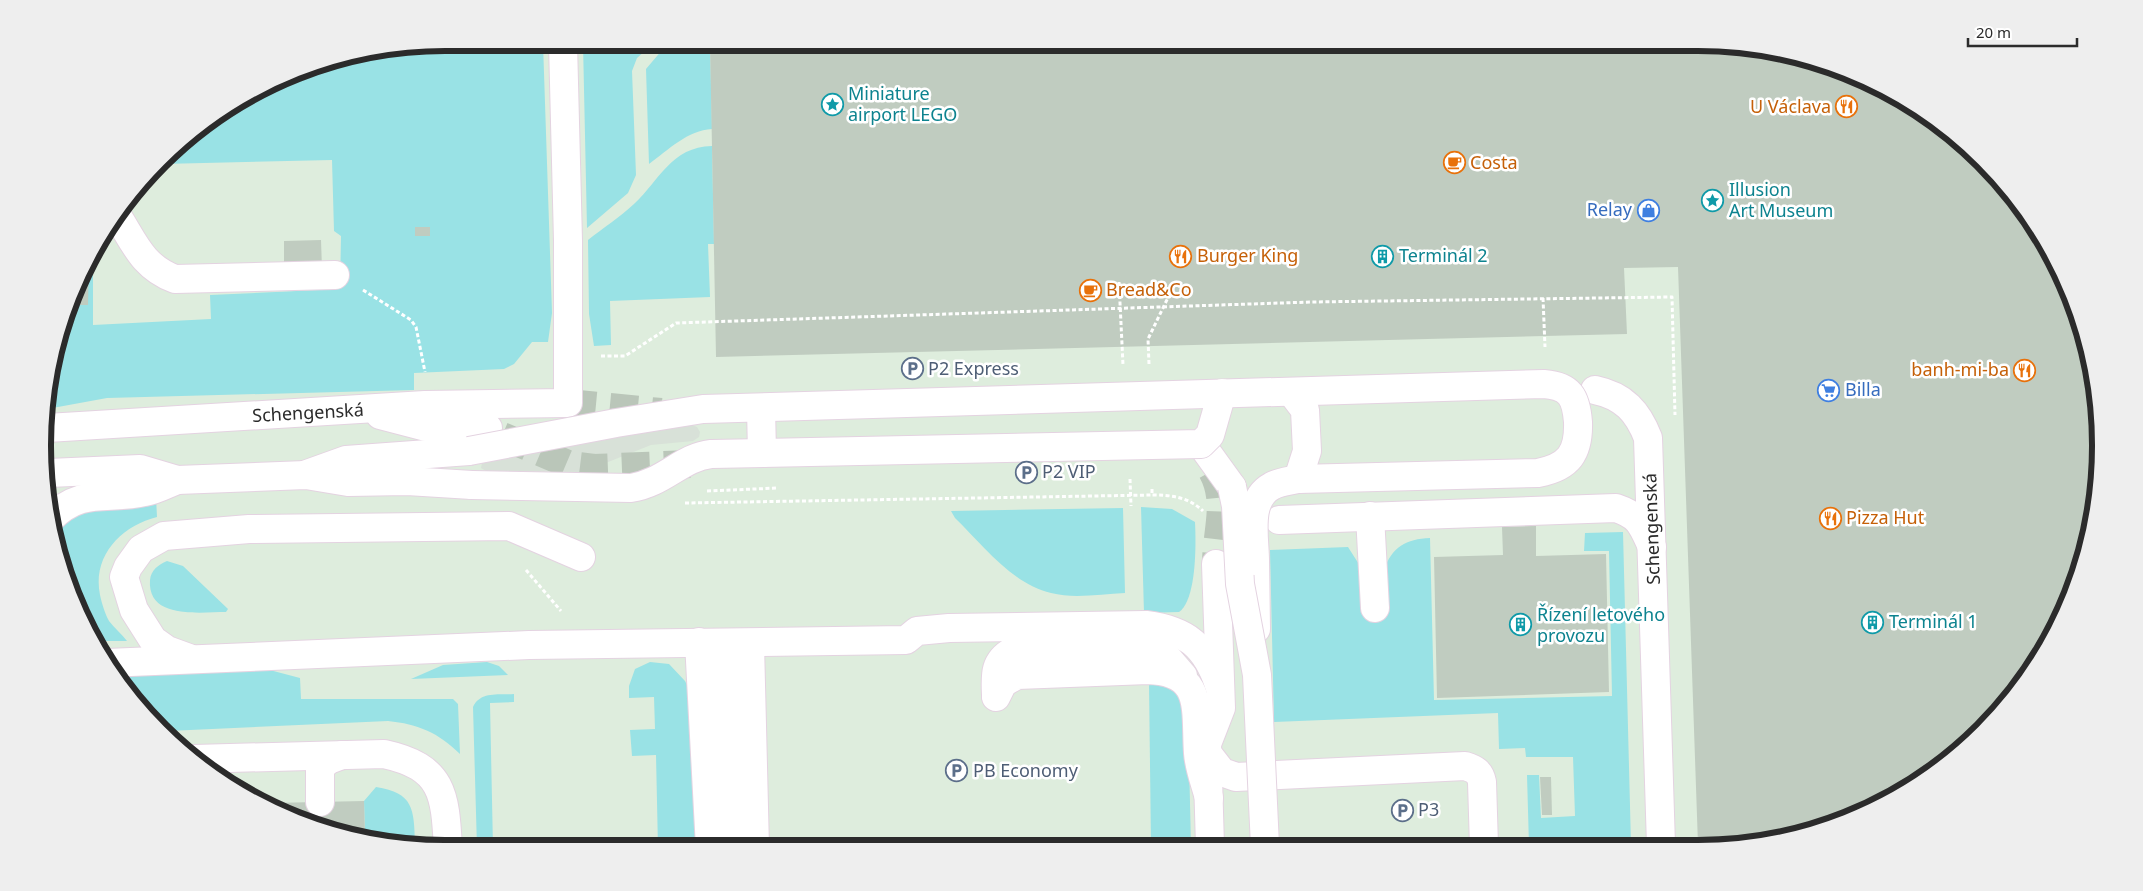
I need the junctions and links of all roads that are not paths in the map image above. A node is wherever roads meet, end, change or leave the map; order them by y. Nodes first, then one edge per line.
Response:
1 (563, 51) edge
2 (121, 222) edge
3 (335, 275) road end
4 (1595, 390) dead end
5 (1222, 393) junction
6 (1292, 393) junction
7 (761, 408) junction
8 (366, 410) junction
9 (52, 428) edge
10 (488, 428) tunnel mouth
11 (1201, 444) junction
12 (762, 453) junction
13 (52, 473) edge
14 (306, 474) junction
15 (1298, 479) junction
16 (177, 480) junction
17 (58, 514) edge
18 (1370, 516) junction
19 (1279, 520) dead end
20 (1653, 548) junction
21 (581, 557) dead end
22 (1216, 564) tunnel mouth
23 (1375, 608) dead end
24 (725, 643) junction
25 (193, 660) junction
26 (117, 663) edge
27 (1258, 675) junction
28 (1219, 685) junction
29 (996, 697) dead end
30 (1208, 754) junction
31 (342, 755) junction
32 (206, 759) edge
33 (1209, 798) junction
34 (320, 802) dead end
35 (447, 840) edge
36 (711, 840) edge
37 (734, 840) edge
38 (755, 840) edge
39 (1210, 840) edge
40 (1265, 840) edge
41 (1484, 840) edge
42 (1661, 840) edge

1 - 8 street, Schengenská
2 - 3 street
4 - 20 street, Schengenská
5 - 6 street, bridge
5 - 7 street, bridge
5 - 11 street, bridge
6 - 15 street, bridge
6 - 15 street, bridge
7 - 12 street, bridge
7 - 14 street, bridge
8 - 9 street, Schengenská
8 - 10 street
11 - 12 street, bridge
11 - 27 street, bridge
12 - 14 street, bridge
13 - 16 street
14 - 16 street
15 - 27 street, bridge
16 - 17 street
18 - 19 street
18 - 20 street
18 - 23 street
20 - 42 street, Schengenská
21 - 25 street
22 - 28 street
24 - 25 street
24 - 28 street
24 - 36 street
24 - 37 street
24 - 38 street
25 - 26 street
27 - 40 street, bridge
28 - 30 street
29 - 33 street
30 - 33 street
30 - 41 street
31 - 32 street
31 - 34 street
31 - 35 street
33 - 39 street

